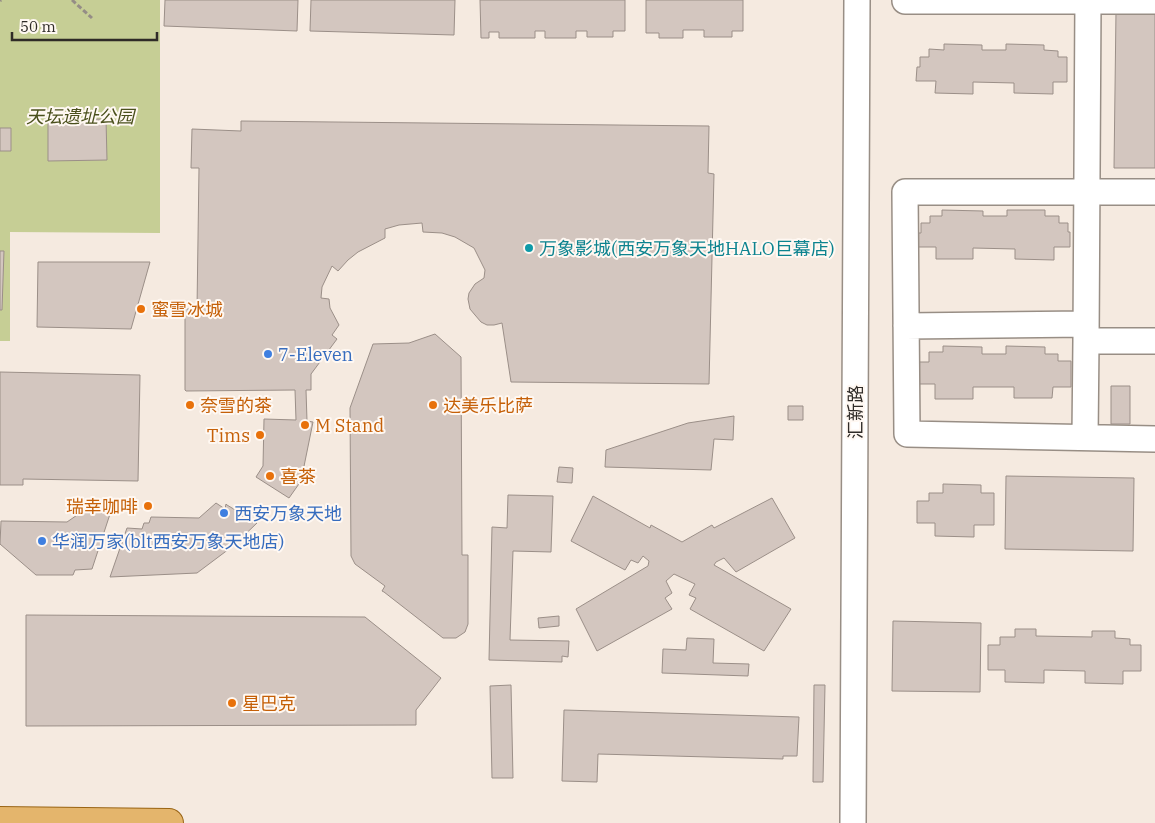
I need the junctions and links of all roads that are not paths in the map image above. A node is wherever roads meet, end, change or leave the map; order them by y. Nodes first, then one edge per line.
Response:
1 (856, 0) edge
2 (904, 0) edge
3 (1088, 1) edge
4 (1155, 1) edge
5 (1087, 192) junction
6 (1155, 192) edge
7 (906, 326) junction
8 (1086, 333) junction
9 (1155, 341) edge
10 (1085, 437) junction
11 (1155, 439) edge
12 (0, 821) edge
13 (170, 823) edge
14 (852, 823) edge

1 - 14 street, 汇新路
2 - 3 street
3 - 4 street
3 - 5 street
5 - 6 street
5 - 7 street
5 - 8 street
7 - 8 street
7 - 10 street
8 - 9 street
8 - 10 street
10 - 11 street
12 - 13 main road

